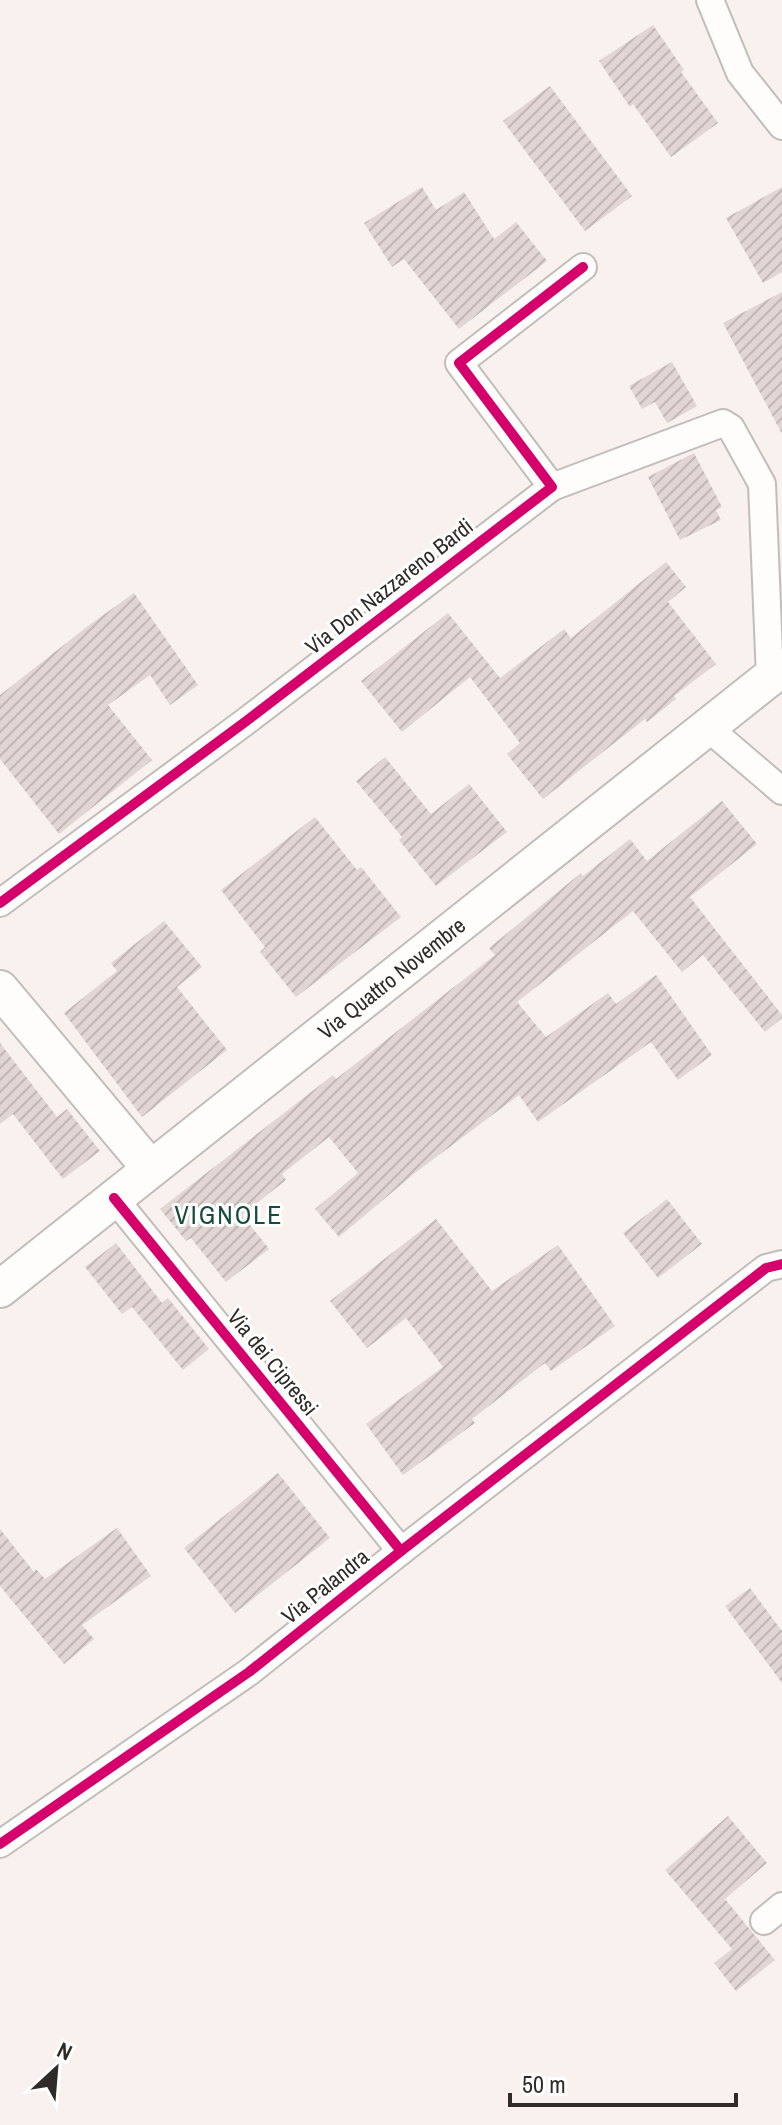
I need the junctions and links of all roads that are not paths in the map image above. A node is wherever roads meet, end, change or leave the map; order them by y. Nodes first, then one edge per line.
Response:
1 (710, 0) edge
2 (782, 126) edge
3 (583, 267) dead end
4 (552, 487) junction
5 (776, 673) edge
6 (707, 727) junction
7 (782, 791) edge
8 (0, 903) edge
9 (0, 989) edge
10 (151, 1169) junction
11 (114, 1198) junction
12 (782, 1264) edge
13 (0, 1289) edge
14 (401, 1551) junction
15 (0, 1844) edge

1 - 2 street
3 - 4 street
4 - 5 street, Via Don Nazzareno Bardi
4 - 8 street, Via Don Nazzareno Bardi
5 - 6 main road, Via Quattro Novembre
6 - 7 street
6 - 10 main road, Via Quattro Novembre
9 - 10 main road
10 - 11 main road, Via Quattro Novembre
11 - 13 main road, Via Quattro Novembre
11 - 14 street, Via dei Cipressi
12 - 14 street, Via Palandra
14 - 15 street, Via Palandra

